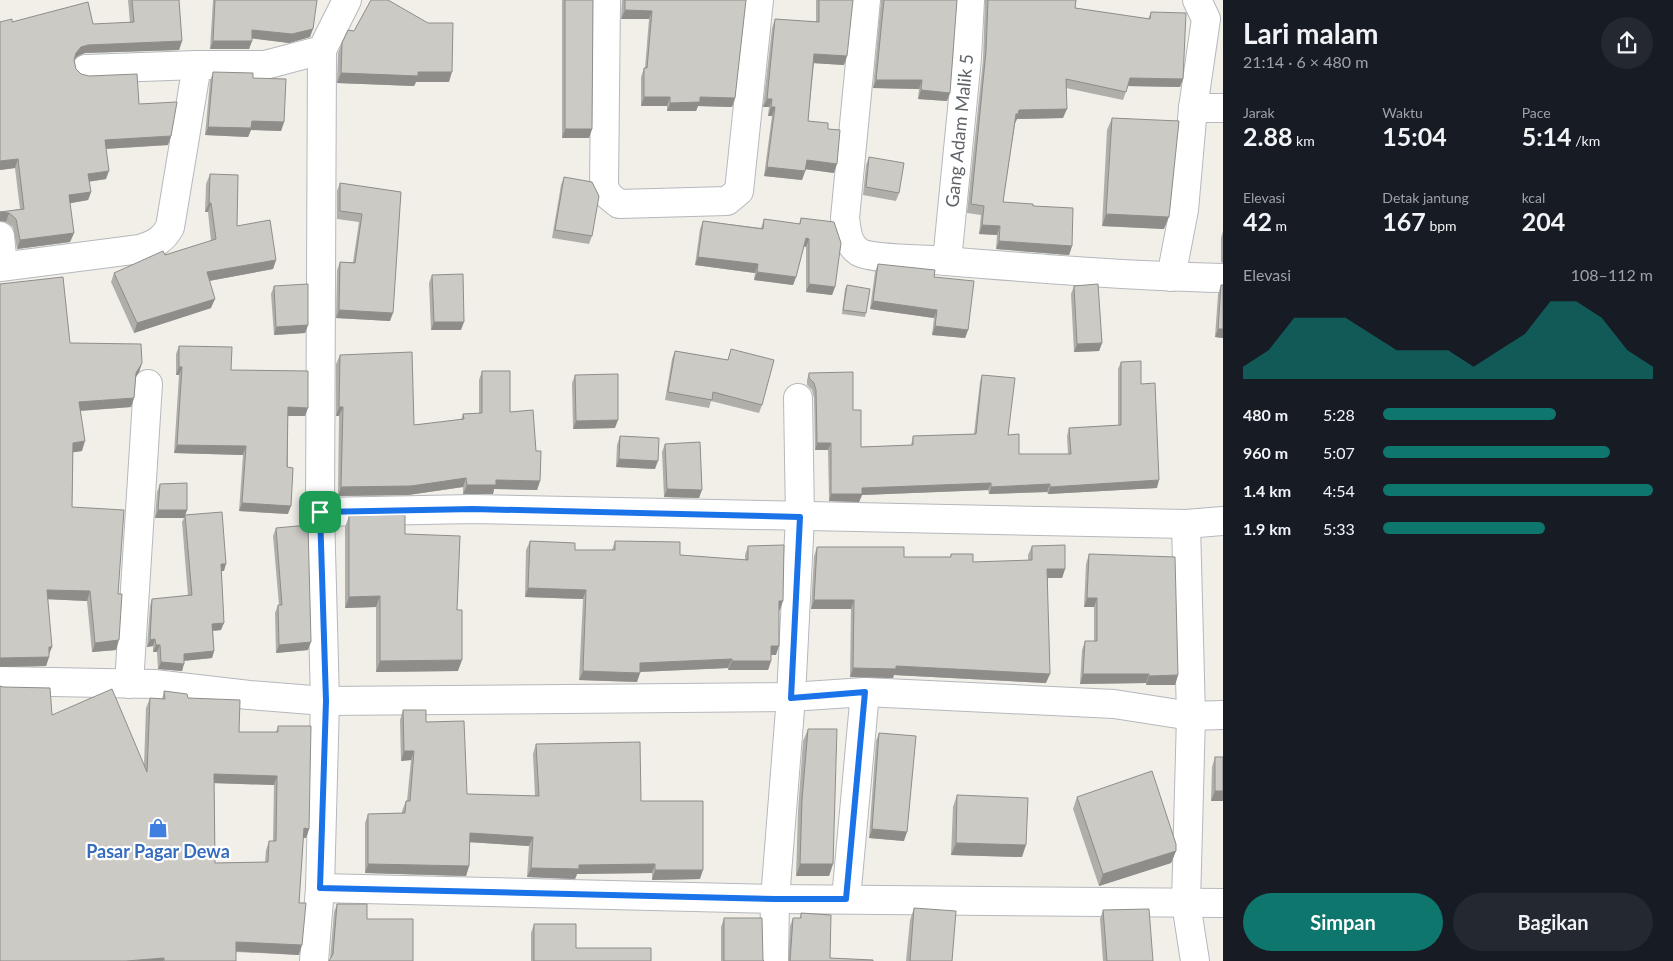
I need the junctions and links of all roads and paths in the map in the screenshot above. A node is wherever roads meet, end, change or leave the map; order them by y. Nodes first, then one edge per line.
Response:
1 (347, 0) edge
2 (606, 0) edge
3 (759, 0) edge
4 (866, 0) edge
5 (970, 0) edge
6 (1197, 0) edge
7 (322, 50) junction
8 (196, 65) junction
9 (86, 69) dead end
10 (1193, 108) junction
11 (1223, 108) edge
12 (0, 236) edge
13 (947, 262) junction
14 (1, 266) edge
15 (1171, 277) junction
16 (1223, 278) edge
17 (148, 384) dead end
18 (798, 398) dead end
19 (320, 512) junction
20 (800, 517) junction
21 (1223, 521) edge
22 (1186, 524) junction
23 (0, 681) edge
24 (129, 684) junction
25 (865, 692) junction
26 (791, 698) junction
27 (326, 701) junction
28 (1223, 715) edge
29 (1191, 716) junction
30 (320, 888) junction
31 (775, 899) junction
32 (846, 899) junction
33 (1186, 903) junction
34 (1223, 903) edge
35 (314, 961) edge
36 (774, 961) edge
37 (1195, 961) edge

1 - 7 street
2 - 3 street
4 - 13 street
5 - 13 street, Gang Adam Malik 5
6 - 10 street
7 - 8 street
7 - 19 street
8 - 9 street
8 - 14 street
10 - 11 street
10 - 15 street
12 - 14 street
13 - 15 street
15 - 16 street
17 - 24 street
18 - 20 street
19 - 20 street
19 - 27 street
20 - 22 street
20 - 26 street
21 - 22 street
22 - 29 street
23 - 24 street
24 - 27 street
25 - 26 street
25 - 29 street
25 - 32 street
26 - 27 street
26 - 31 street
27 - 30 street
28 - 29 street
29 - 33 street
30 - 31 street
30 - 35 street
31 - 32 street
31 - 36 street
32 - 33 street
33 - 34 street
33 - 37 street

